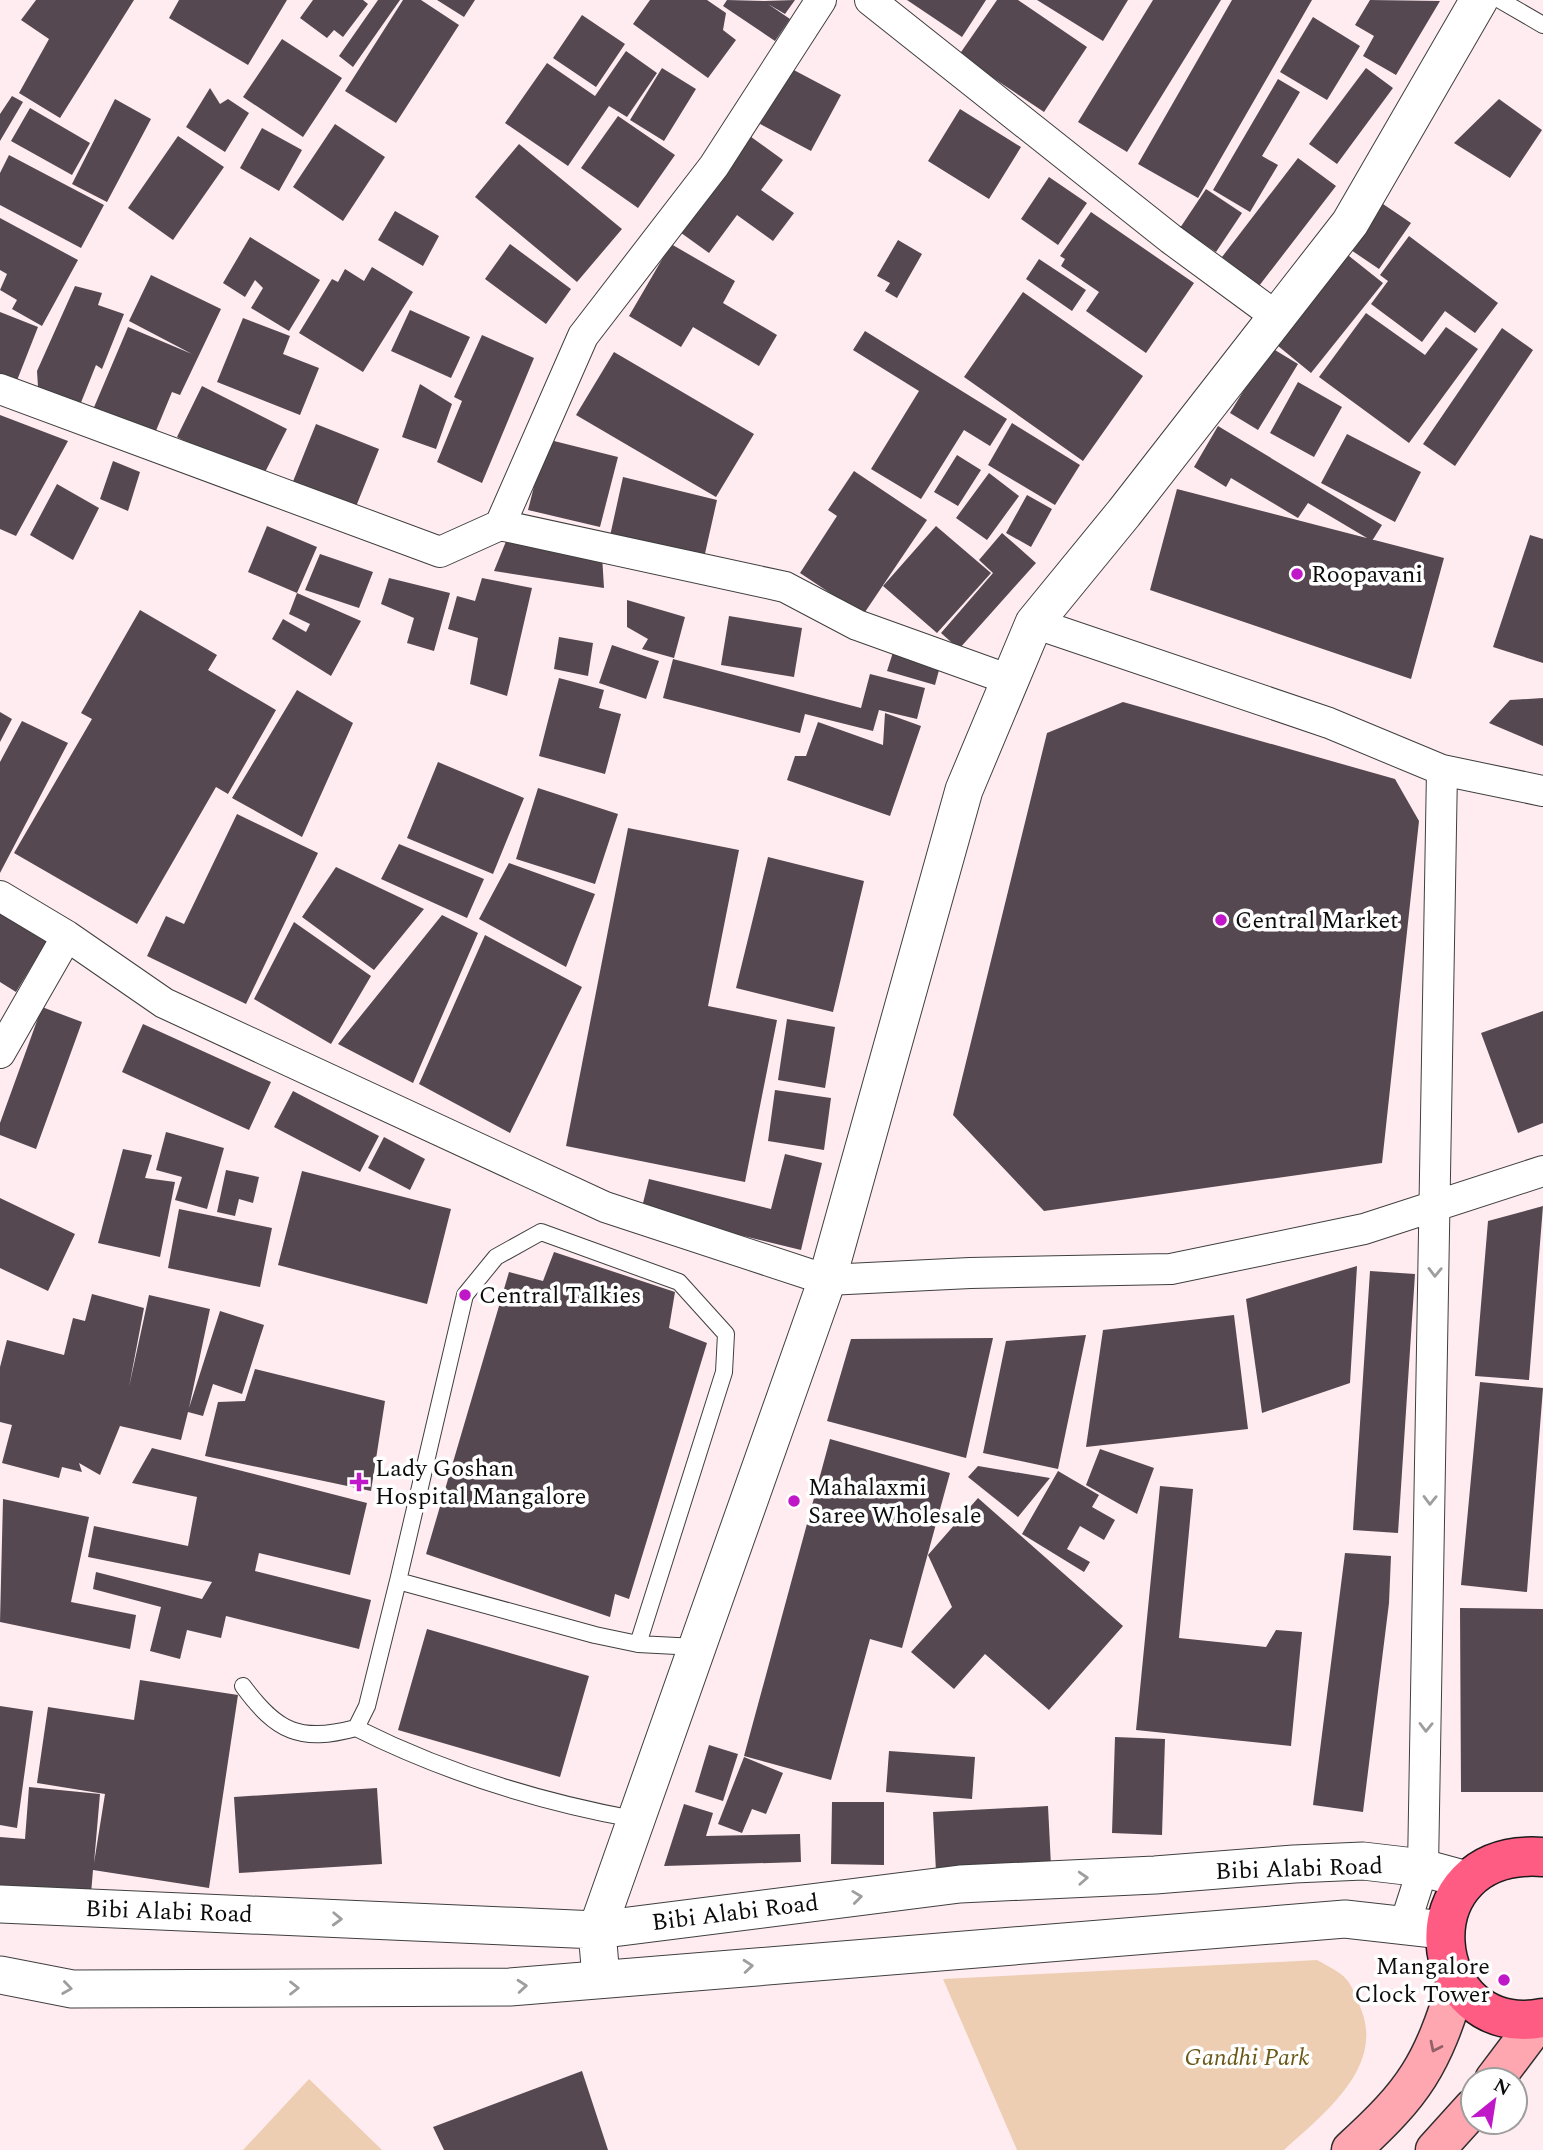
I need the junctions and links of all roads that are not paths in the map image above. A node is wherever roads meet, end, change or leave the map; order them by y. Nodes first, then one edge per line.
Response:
1 (821, 0) edge
2 (870, 0) edge
3 (1479, 0) edge
4 (1500, 0) edge
5 (1543, 24) edge
6 (1277, 317) junction
7 (0, 389) edge
8 (500, 525) junction
9 (1034, 623) junction
10 (1010, 680) junction
11 (1442, 770) junction
12 (1543, 791) edge
13 (0, 897) edge
14 (67, 936) junction
15 (0, 1053) edge
16 (1543, 1171) edge
17 (1436, 1204) junction
18 (827, 1280) junction
19 (398, 1581) junction
20 (638, 1644) junction
21 (695, 1647) junction
22 (243, 1686) dead end
23 (356, 1728) junction
24 (634, 1819) junction
25 (1543, 1857) edge
26 (1423, 1868) junction
27 (1466, 1880) junction
28 (0, 1904) edge
29 (1405, 1924) junction
30 (597, 1930) junction
31 (1443, 1930) junction
32 (0, 1975) edge
33 (601, 1979) junction
34 (1457, 1983) junction
35 (1541, 2018) edge
36 (1505, 2066) edge
37 (1459, 2123) edge
38 (1351, 2150) edge
39 (1435, 2150) edge

1 - 8 street
2 - 6 street
3 - 6 street
4 - 5 lane
6 - 9 street
7 - 8 street
8 - 10 street
9 - 10 street
9 - 11 street
10 - 18 street
11 - 12 street
11 - 17 street
13 - 14 street
14 - 15 street
14 - 18 street
16 - 17 street
17 - 18 street
17 -> 26 street
18 - 21 street
19 - 20 lane
19 - 20 lane
19 - 23 lane
20 - 21 lane
21 - 24 street
22 - 23 lane
23 - 24 lane
24 - 30 street
25 - 27 main road
26 - 27 street, Bibi Alabi Road
26 - 29 street
30 -> 26 street, Bibi Alabi Road
27 - 31 main road
28 -> 30 street, Bibi Alabi Road
29 - 31 street
33 -> 29 street
30 - 33 street
31 - 34 main road
32 -> 33 street
34 - 35 main road
34 -> 38 main road
35 - 36 main road
37 - 39 main road

